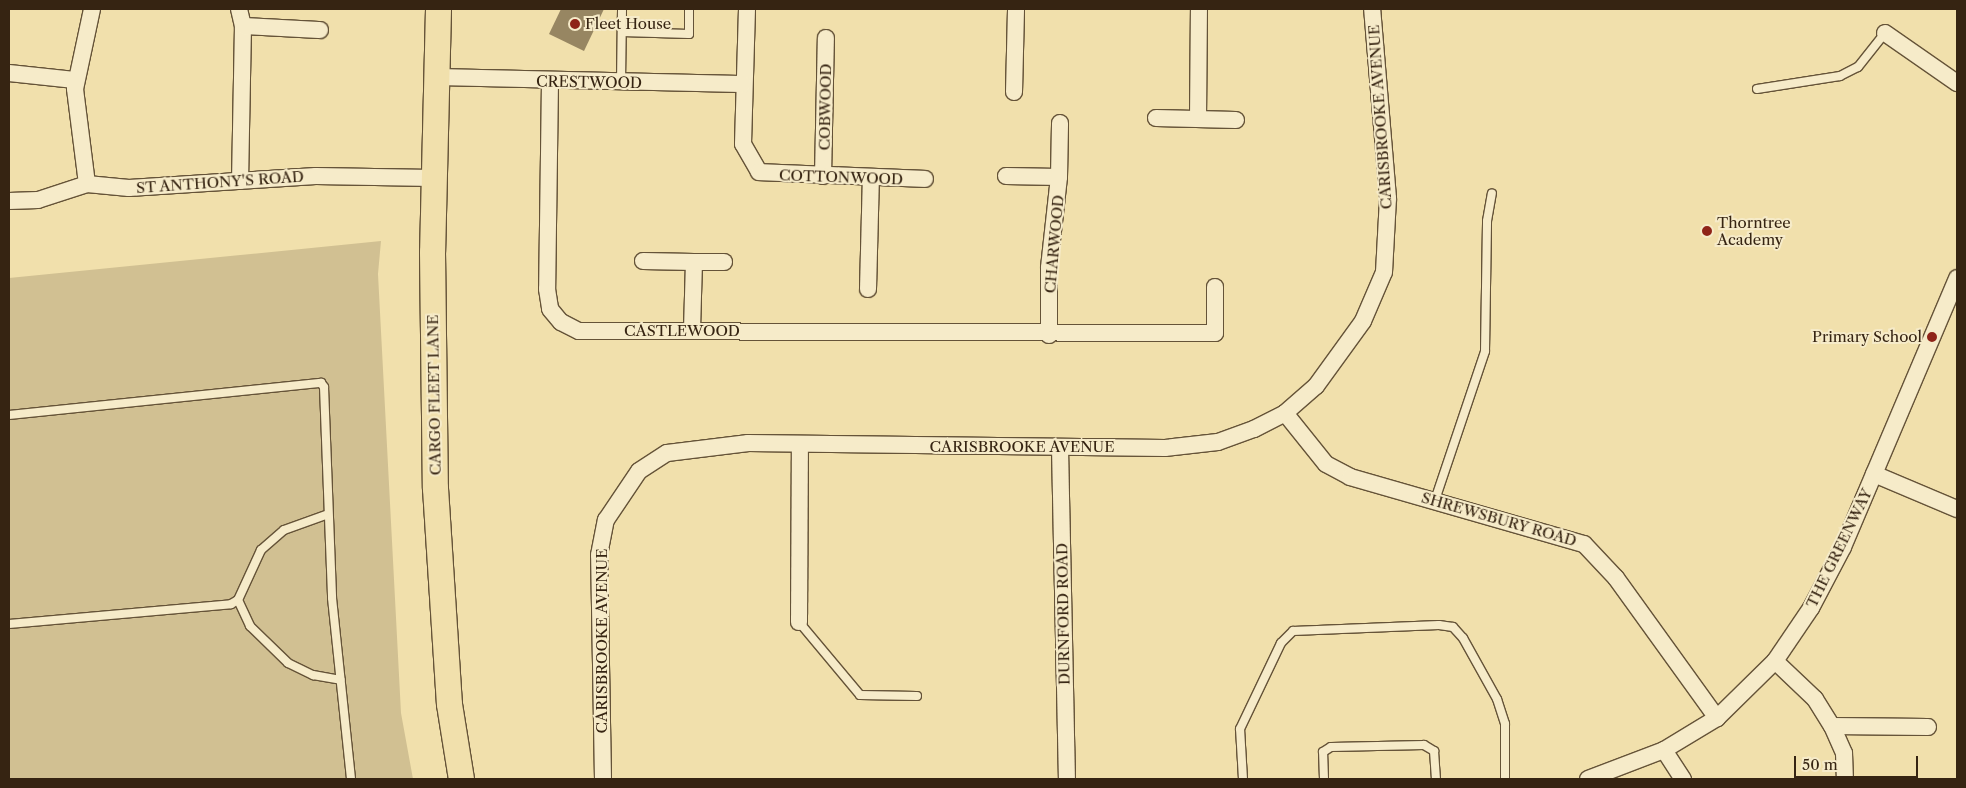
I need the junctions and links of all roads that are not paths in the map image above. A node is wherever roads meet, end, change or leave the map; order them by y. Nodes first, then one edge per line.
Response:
1 (92, 9) edge
2 (239, 9) edge
3 (438, 9) edge
4 (622, 9) edge
5 (689, 9) edge
6 (747, 9) edge
7 (1016, 9) edge
8 (1199, 9) edge
9 (1372, 9) edge
10 (243, 26) junction
11 (320, 30) dead end
12 (622, 32) junction
13 (1885, 33) joint
14 (826, 38) dead end
15 (9, 73) edge
16 (435, 77) junction
17 (75, 80) junction
18 (550, 82) junction
19 (621, 83) junction
20 (1957, 83) edge
21 (743, 84) junction
22 (1757, 89) dead end
23 (1014, 92) dead end
24 (1156, 118) dead end
25 (1198, 119) junction
26 (1236, 120) dead end
27 (1060, 123) dead end
28 (823, 176) junction
29 (1006, 176) dead end
30 (1059, 177) junction
31 (433, 178) junction
32 (871, 178) junction
33 (926, 179) dead end
34 (240, 181) junction
35 (87, 184) junction
36 (1492, 193) dead end
37 (9, 201) edge
38 (643, 262) dead end
39 (694, 262) junction
40 (724, 262) dead end
41 (1957, 278) edge
42 (1214, 287) dead end
43 (868, 289) dead end
44 (692, 331) junction
45 (1049, 335) junction
46 (1284, 413) junction
47 (9, 415) edge
48 (800, 446) junction
49 (1060, 448) junction
50 (1874, 474) junction
51 (1434, 500) junction
52 (1957, 509) edge
53 (326, 515) junction
54 (238, 600) junction
55 (799, 622) joint
56 (9, 624) edge
57 (1775, 661) junction
58 (342, 680) junction
59 (917, 696) dead end
60 (1717, 718) junction
61 (1832, 726) junction
62 (1928, 727) dead end
63 (1664, 750) junction
64 (351, 779) edge
65 (460, 779) edge
66 (603, 779) edge
67 (1067, 779) edge
68 (1243, 779) edge
69 (1324, 779) edge
70 (1436, 779) edge
71 (1505, 779) edge
72 (1588, 779) edge
73 (1683, 779) edge
74 (1845, 779) edge

1 - 17 street
2 - 10 street
3 - 16 main road, CARGO FLEET LANE
4 - 12 lane
5 - 12 lane
6 - 21 street
7 - 23 street
8 - 25 street
9 - 46 street, CARISBROOKE AVENUE
10 - 11 street
10 - 34 street
12 - 19 lane
13 - 20 street
13 - 22 lane
14 - 28 street, COBWOOD
15 - 17 street
16 - 18 street, CRESTWOOD
16 - 31 main road, CARGO FLEET LANE
17 - 35 street
18 - 19 street, CRESTWOOD
18 - 44 street, CASTLEWOOD
19 - 21 street, CRESTWOOD
21 - 28 street, COTTONWOOD
24 - 25 street
25 - 26 street
27 - 30 street
28 - 32 street, COTTONWOOD
29 - 30 street, CHARWOOD
30 - 45 street, CHARWOOD
31 - 34 street, ST ANTHONY'S ROAD
31 - 65 main road, CARGO FLEET LANE
32 - 33 street, COTTONWOOD
32 - 43 street
34 - 35 street, ST ANTHONY'S ROAD
35 - 37 street, ST ANTHONY'S ROAD
36 - 51 lane
38 - 39 street
39 - 40 street
39 - 44 street
41 - 50 street, THE GREENWAY
42 - 45 street, CASTLEWOOD
44 - 45 street, CASTLEWOOD
46 - 49 street, CARISBROOKE AVENUE
46 - 51 street, SHREWSBURY ROAD
47 - 53 lane
48 - 49 street, CARISBROOKE AVENUE
48 - 55 street
48 - 66 street, CARISBROOKE AVENUE
49 - 67 street, DURNFORD ROAD
50 - 52 street
50 - 57 street, THE GREENWAY
51 - 60 street, SHREWSBURY ROAD
53 - 54 lane
53 - 58 lane
54 - 56 lane
54 - 58 lane
55 - 59 lane
57 - 60 street, THE GREENWAY
57 - 61 street
58 - 64 lane
60 - 63 street, THE GREENWAY
61 - 62 street
61 - 74 street
63 - 72 street, THE GREENWAY
63 - 73 street
68 - 71 lane
69 - 70 lane

